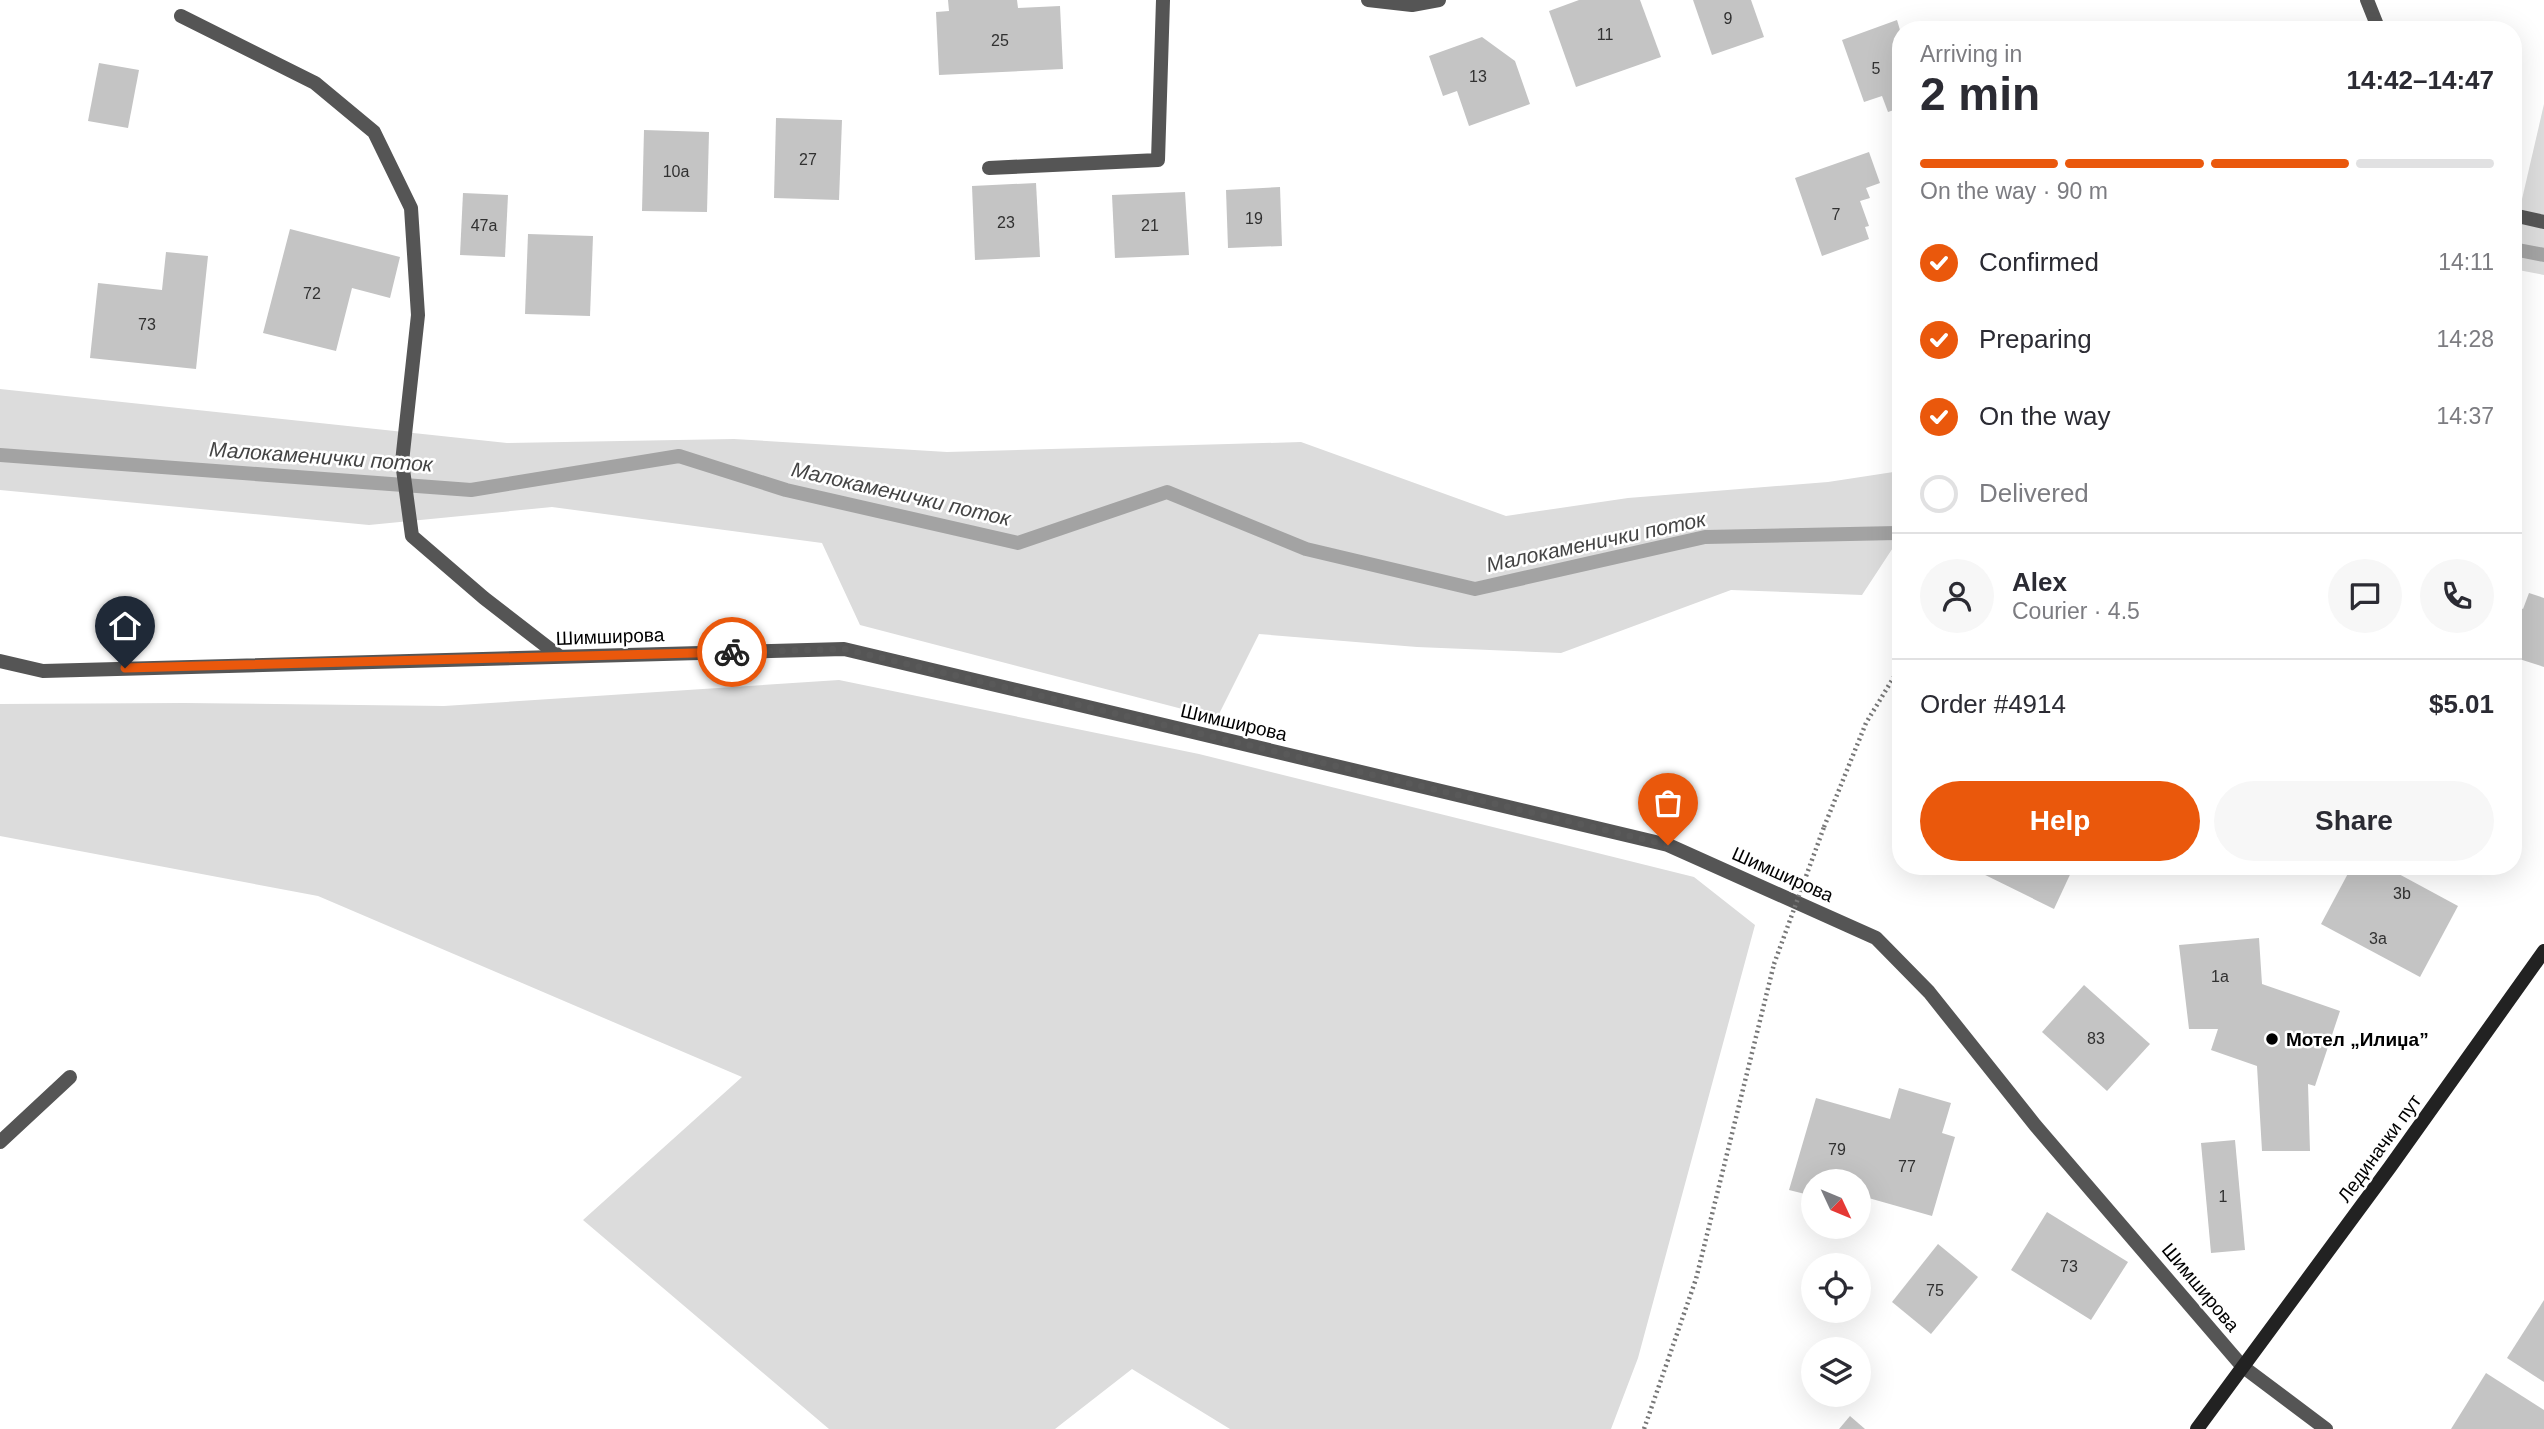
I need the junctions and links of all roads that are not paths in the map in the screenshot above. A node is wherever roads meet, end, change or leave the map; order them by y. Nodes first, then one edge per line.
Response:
1 (1163, 0) edge
2 (1368, 0) edge
3 (1439, 0) edge
4 (2367, 0) edge
5 (181, 16) dead end
6 (2375, 21) edge
7 (989, 168) dead end
8 (2522, 217) edge
9 (2544, 222) edge
10 (559, 656) junction
11 (0, 661) edge
12 (2544, 951) edge
13 (70, 1077) dead end
14 (0, 1142) edge
15 (2242, 1366) junction
16 (2197, 1429) edge
17 (2326, 1429) edge

1 - 7 street
2 - 3 street
4 - 6 street
5 - 10 street
8 - 9 street
10 - 11 street, Шимширова
10 - 15 street, Шимширова
12 - 15 main road, Лединачки пут
13 - 14 street
15 - 16 main road, Лединачки пут
15 - 17 street, Шимширова

